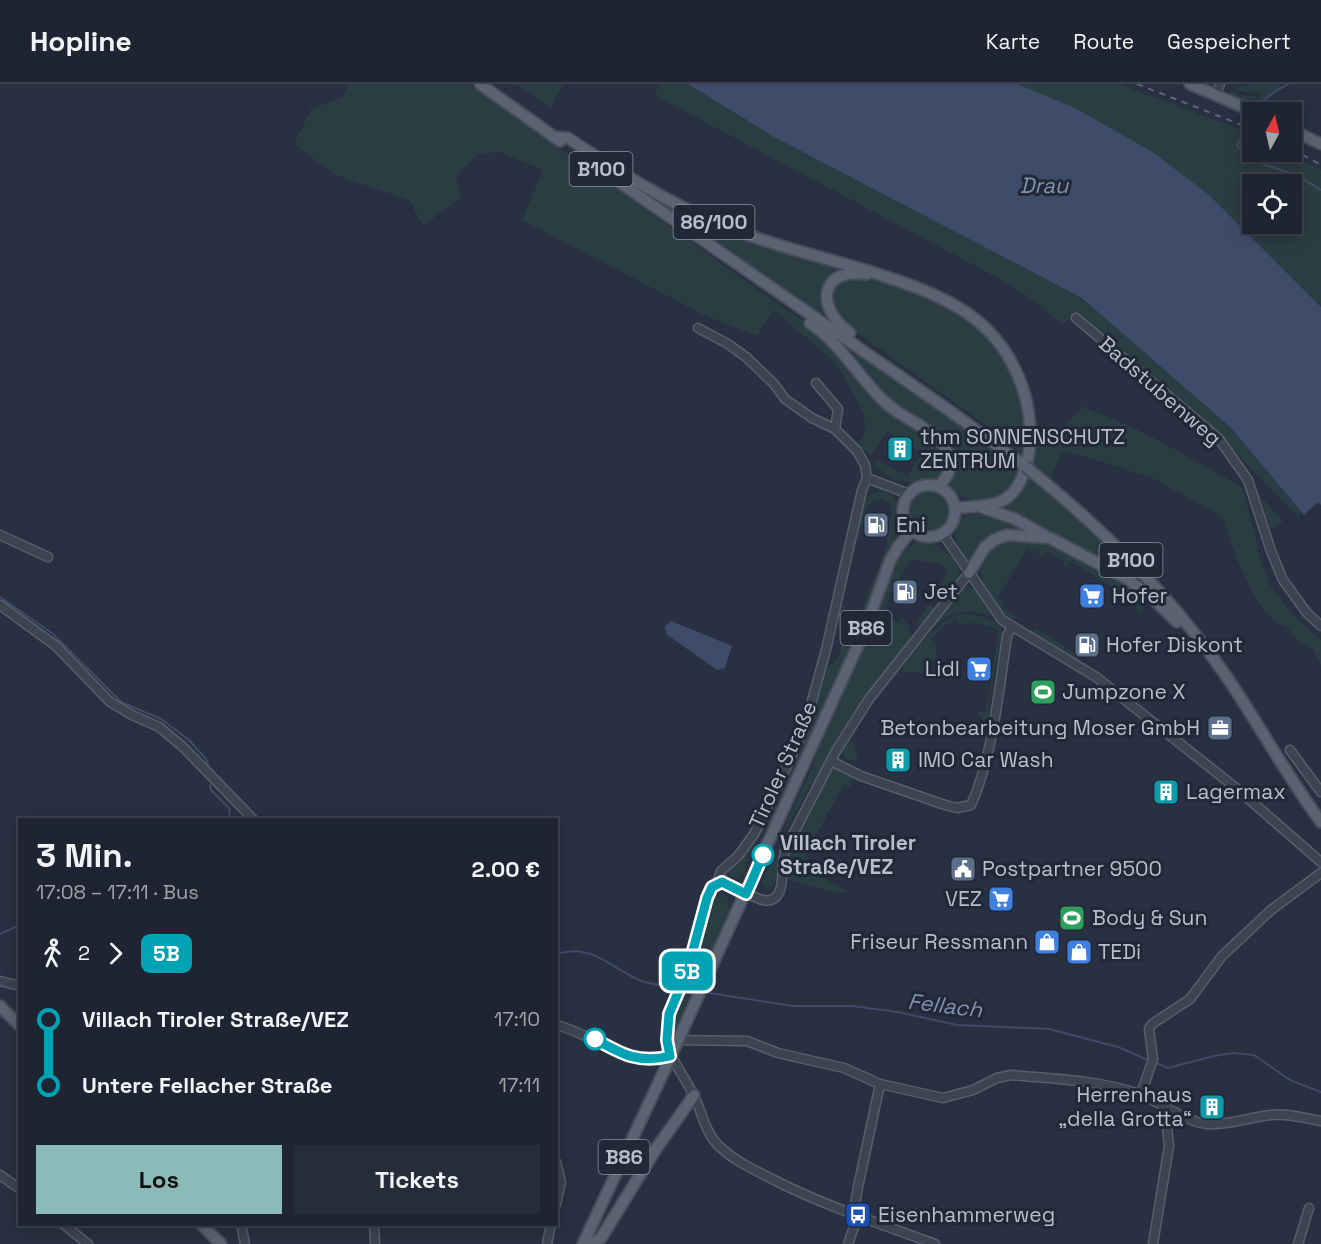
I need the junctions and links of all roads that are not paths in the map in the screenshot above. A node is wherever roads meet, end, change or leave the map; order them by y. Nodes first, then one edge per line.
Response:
1 (1190, 84) edge
2 (483, 86) edge
3 (1218, 89) edge
4 (1242, 107) edge
5 (1302, 135) edge
6 (554, 137) junction
7 (1321, 144) edge
8 (888, 277) junction
9 (780, 294) junction
10 (1076, 318) dead end
11 (698, 328) dead end
12 (878, 361) junction
13 (816, 383) dead end
14 (835, 429) junction
15 (867, 478) junction
16 (939, 486) junction
17 (909, 494) junction
18 (981, 507) junction
19 (956, 508) junction
20 (911, 531) junction
21 (943, 534) junction
22 (0, 535) edge
23 (1050, 538) junction
24 (48, 557) dead end
25 (969, 573) junction
26 (0, 604) edge
27 (1012, 626) junction
28 (1321, 626) edge
29 (1203, 645) junction
30 (1290, 750) dead end
31 (831, 761) junction
32 (1321, 792) edge
33 (252, 818) edge
34 (1321, 822) edge
35 (1321, 862) edge
36 (1321, 873) edge
37 (717, 883) junction
38 (746, 894) junction
39 (0, 981) edge
40 (18, 986) edge
41 (0, 1006) edge
42 (18, 1024) edge
43 (558, 1026) edge
44 (667, 1040) junction
45 (670, 1056) junction
46 (880, 1084) junction
47 (1141, 1094) junction
48 (694, 1095) junction
49 (1165, 1108) junction
50 (1321, 1121) edge
51 (558, 1170) edge
52 (0, 1174) edge
53 (18, 1188) edge
54 (558, 1195) edge
55 (1309, 1208) dead end
56 (858, 1215) junction
57 (66, 1226) edge
58 (203, 1226) edge
59 (241, 1226) edge
60 (374, 1226) edge
61 (551, 1226) edge
62 (88, 1244) edge
63 (221, 1244) edge
64 (245, 1244) edge
65 (375, 1244) edge
66 (547, 1244) edge
67 (583, 1244) edge
68 (591, 1244) edge
69 (848, 1244) edge
70 (935, 1244) edge
71 (1153, 1244) edge
72 (1298, 1244) edge

1 - 3 main road
2 - 6 main road, B100
3 - 4 main road
5 - 7 main road
6 - 8 main road, 86/100
6 - 9 main road, B100
8 - 12 main road, 86/100
8 - 18 main road, 86/100
9 - 12 main road, B100
9 - 16 main road
10 - 28 street, Badstubenweg
11 - 14 street
12 - 29 main road, B100, bridge
13 - 14 street
14 - 15 street
15 - 17 street
15 - 37 street
16 - 17 main road
16 - 19 main road
17 - 20 main road
18 - 19 main road, 86/100
18 - 23 main road, 86/100
19 - 21 main road
20 - 21 main road
20 - 38 main road, Tiroler Straße / B86
21 - 25 street
22 - 24 street
23 - 25 main road
23 - 29 main road
25 - 27 street
25 - 31 street
26 - 33 street
27 - 31 street
27 - 35 street
29 - 34 main road, B100
30 - 32 street
31 - 38 street
36 - 47 street
37 - 38 street
37 - 44 street
38 - 67 main road, Tiroler Straße / B86, bridge
39 - 40 street
41 - 42 main road
43 - 45 street
44 - 45 street
44 - 46 street
45 - 48 street
46 - 47 street
46 - 56 street
47 - 49 street
48 - 56 street
48 - 68 main road
49 - 50 street
49 - 71 street
51 - 54 street
52 - 53 street
55 - 72 street
56 - 69 street
56 - 70 street
57 - 62 street
58 - 63 main road
59 - 64 street
60 - 65 street
61 - 66 street

